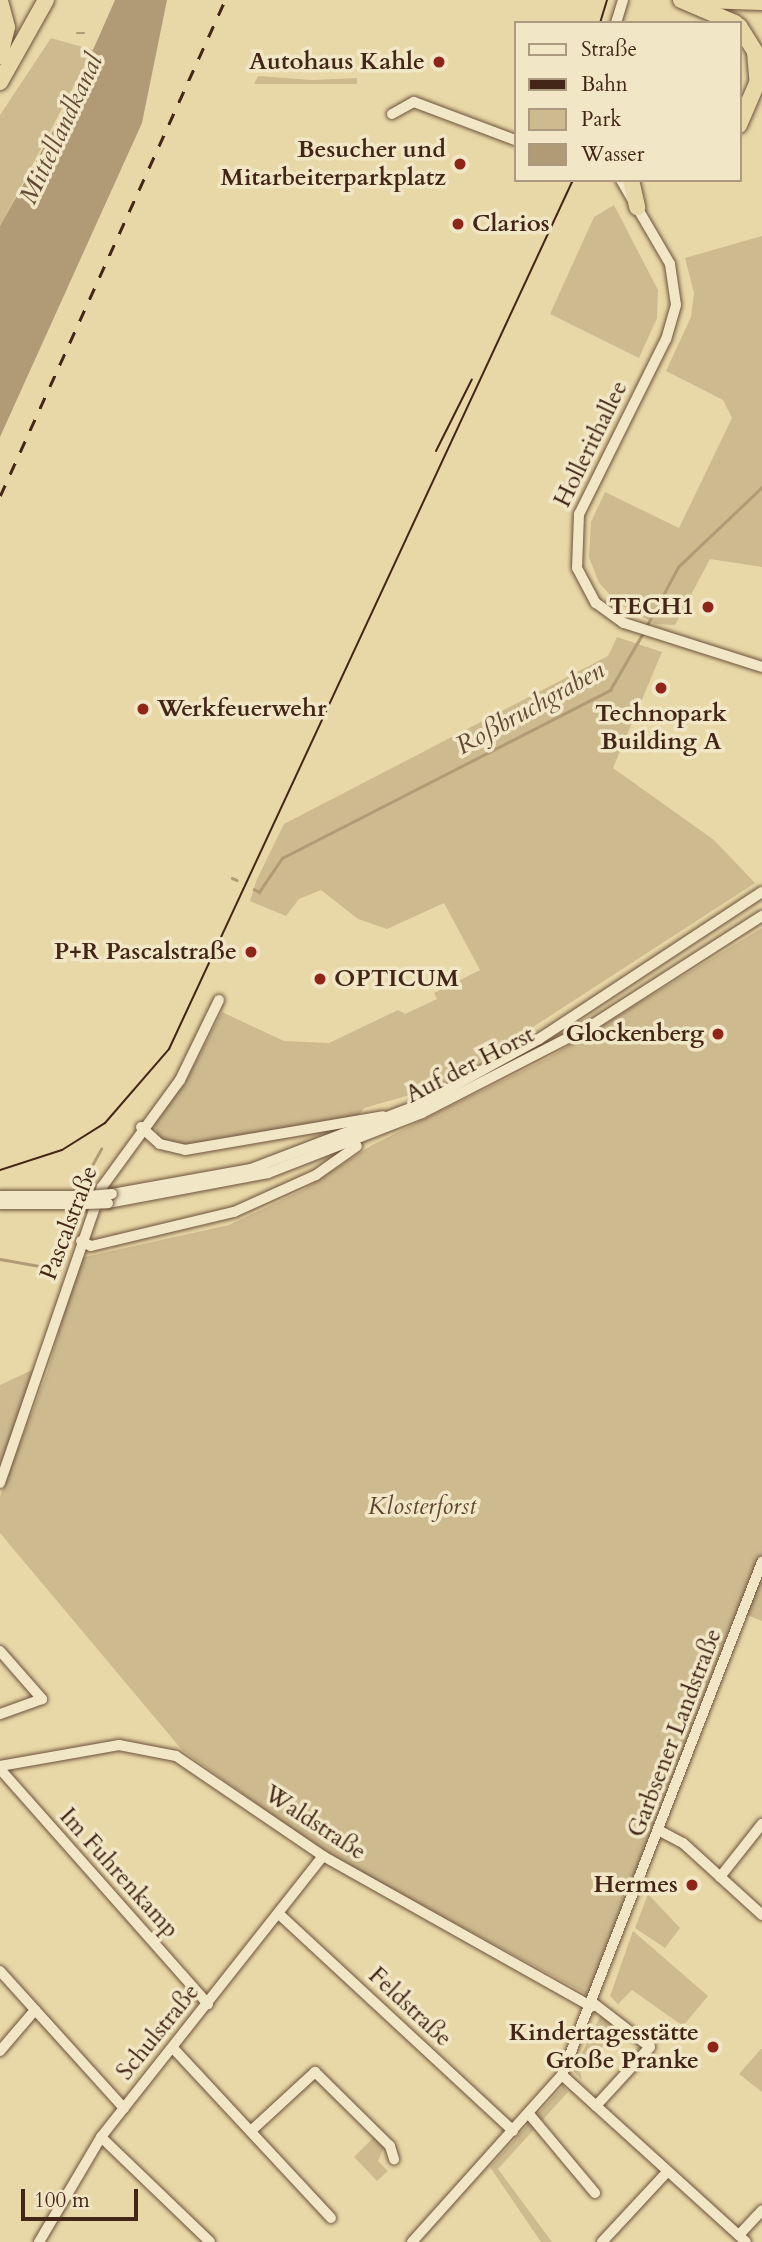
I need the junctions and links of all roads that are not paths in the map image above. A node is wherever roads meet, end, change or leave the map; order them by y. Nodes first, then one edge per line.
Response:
1 (46, 0) edge
2 (623, 0) edge
3 (681, 0) edge
4 (703, 0) edge
5 (0, 1) edge
6 (762, 2) edge
7 (616, 21) edge
8 (727, 21) edge
9 (741, 29) edge
10 (0, 56) edge
11 (760, 78) edge
12 (0, 82) edge
13 (393, 114) dead end
14 (741, 121) edge
15 (514, 140) edge
16 (622, 182) edge
17 (631, 182) edge
18 (637, 207) junction
19 (762, 667) edge
20 (762, 892) edge
21 (762, 916) edge
22 (219, 1000) dead end
23 (419, 1105) junction
24 (141, 1127) junction
25 (372, 1135) junction
26 (307, 1160) junction
27 (300, 1182) junction
28 (0, 1196) edge
29 (110, 1199) junction
30 (87, 1200) junction
31 (0, 1204) edge
32 (81, 1241) junction
33 (0, 1483) edge
34 (762, 1562) edge
35 (0, 1651) edge
36 (0, 1714) edge
37 (0, 1768) edge
38 (762, 1824) edge
39 (660, 1831) junction
40 (323, 1856) junction
41 (720, 1877) junction
42 (279, 1914) junction
43 (762, 1915) edge
44 (0, 1971) edge
45 (208, 2004) junction
46 (593, 2005) junction
47 (35, 2010) junction
48 (173, 2048) junction
49 (0, 2050) edge
50 (562, 2075) junction
51 (596, 2106) junction
52 (124, 2108) junction
53 (529, 2114) junction
54 (252, 2130) junction
55 (513, 2131) junction
56 (100, 2137) junction
57 (394, 2160) dead end
58 (667, 2172) junction
59 (595, 2193) dead end
60 (762, 2210) edge
61 (331, 2218) dead end
62 (742, 2238) edge
63 (39, 2242) edge
64 (210, 2242) edge
65 (412, 2242) edge
66 (602, 2242) edge

1 - 12 highway
2 - 7 street
3 - 8 highway
4 - 6 highway
5 - 10 highway
9 - 11 highway
11 - 14 highway
13 - 15 street
16 - 18 street, Hollerithallee
17 - 18 highway
18 - 19 street, Hollerithallee
20 - 23 street, Auf der Horst
21 - 25 street, Auf der Horst
22 - 24 street, Pascalstraße
23 - 24 street, Auf der Horst
23 - 29 street, Auf der Horst
24 - 32 street, Pascalstraße
25 - 26 street, Auf der Horst
25 - 27 street, Auf der Horst
26 - 27 street
26 - 29 street, Auf der Horst
27 - 32 street, Auf der Horst
28 - 30 street, Auf der Horst
29 - 30 street, Auf der Horst, bridge
30 - 31 street, Auf der Horst
32 - 33 street, Pascalstraße
34 - 39 street, Garbsener Landstraße
35 - 36 street
37 - 40 street, Waldstraße
37 - 45 street, Im Fuhrenkamp
38 - 41 street
39 - 41 street
39 - 46 street, Garbsener Landstraße
40 - 42 street, Schulstraße
40 - 46 street, Waldstraße
41 - 43 street
42 - 45 street, Schulstraße
42 - 55 street, Feldstraße
44 - 47 street
45 - 48 street, Schulstraße
46 - 50 street, Garbsener Landstraße
46 - 51 street, Waldstraße
47 - 49 street
47 - 52 street
48 - 52 street, Schulstraße
48 - 54 street
50 - 51 street
50 - 53 street, Garbsener Landstraße
51 - 58 street
52 - 56 street, Schulstraße
53 - 55 street, Garbsener Landstraße
53 - 59 street
54 - 57 street
54 - 61 street
55 - 65 street, Garbsener Landstraße
56 - 63 street, Schulstraße
56 - 64 street
58 - 62 street
58 - 66 street
60 - 62 street

